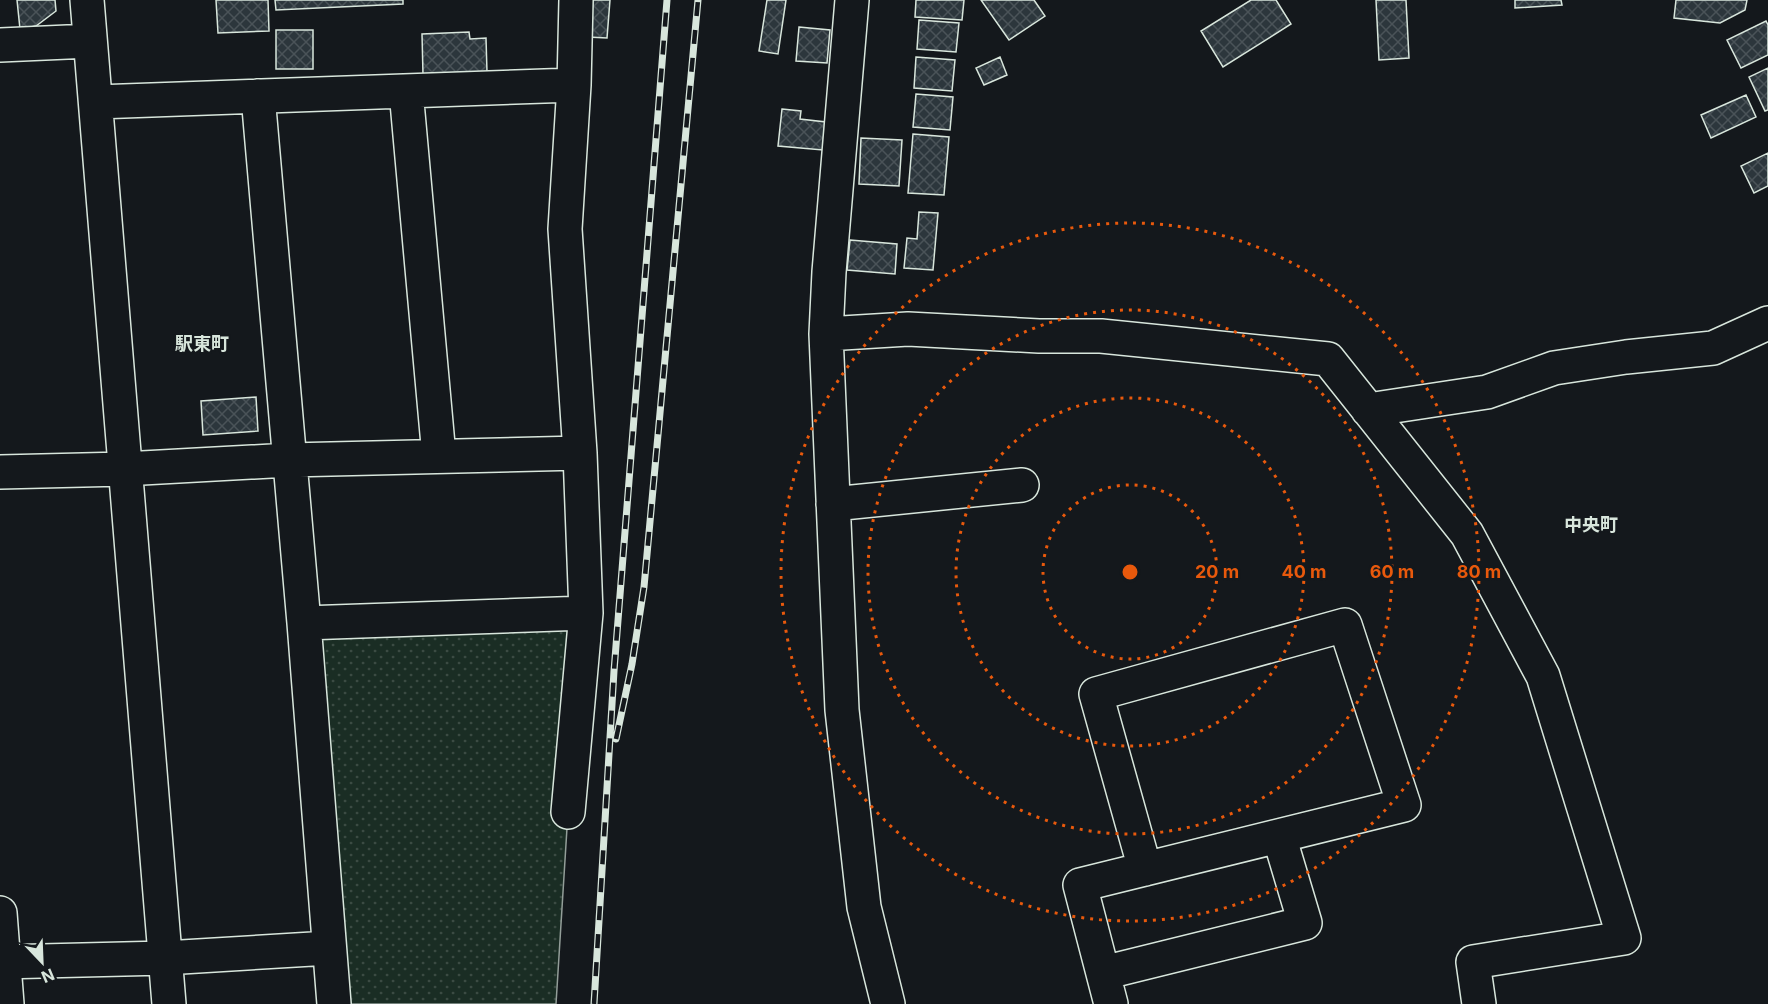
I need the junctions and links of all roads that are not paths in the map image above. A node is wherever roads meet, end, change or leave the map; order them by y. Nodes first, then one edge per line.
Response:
1 (87, 0) edge
2 (576, 0) edge
3 (852, 0) edge
4 (90, 41) junction
5 (0, 45) edge
6 (574, 85) junction
7 (406, 91) junction
8 (258, 96) junction
9 (96, 102) junction
10 (1768, 323) edge
11 (826, 334) junction
12 (1368, 410) junction
13 (580, 453) junction
14 (439, 456) junction
15 (289, 460) junction
16 (124, 469) junction
17 (0, 472) edge
18 (1022, 485) dead end
19 (833, 504) junction
20 (586, 614) junction
21 (304, 623) junction
22 (568, 812) dead end
23 (1279, 836) junction
24 (1145, 869) junction
25 (0, 913) edge
26 (329, 948) junction
27 (165, 958) junction
28 (2, 961) edge
29 (1103, 973) junction
30 (7, 1004) edge
31 (169, 1004) edge
32 (334, 1004) edge
33 (888, 1004) edge
34 (1111, 1004) edge
35 (1479, 1004) edge

1 - 4 street
2 - 6 street
3 - 11 street
4 - 5 street
4 - 9 street
6 - 7 street
6 - 13 street
7 - 8 street
7 - 14 street
8 - 9 street
8 - 15 street
9 - 16 street
10 - 12 street
11 - 12 street
11 - 19 street
12 - 35 street
13 - 14 street
13 - 20 street
14 - 15 street
15 - 16 street
15 - 21 street
16 - 17 street
16 - 27 street
18 - 19 street
19 - 33 street
20 - 21 street
20 - 22 street
21 - 26 street
23 - 24 street
23 - 24 street
23 - 29 street
24 - 29 street
25 - 28 street
26 - 27 street
26 - 32 street
27 - 28 street
27 - 31 street
28 - 30 street
29 - 34 street

